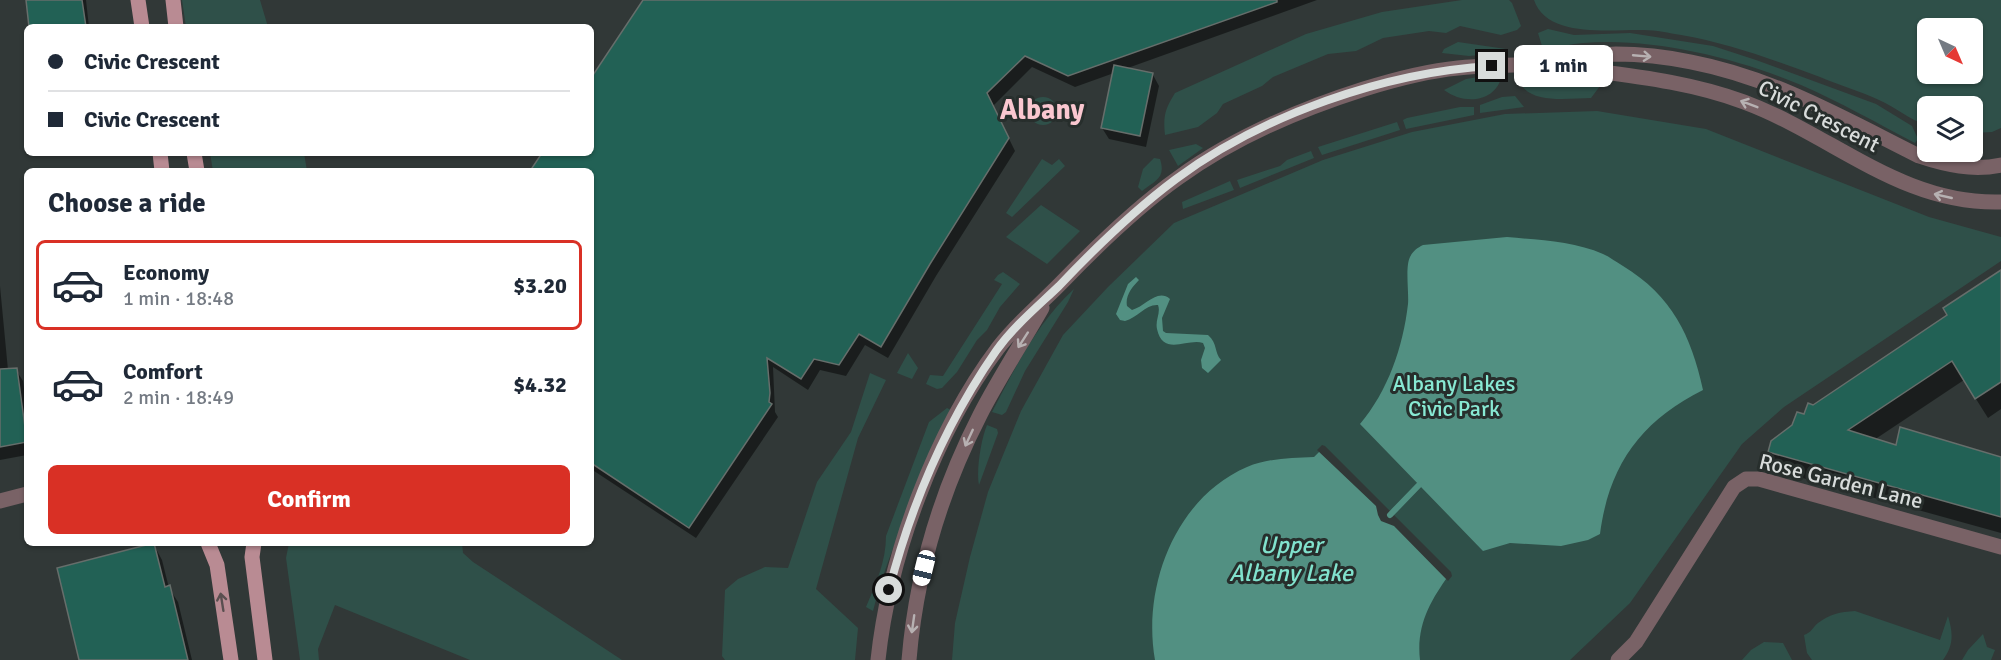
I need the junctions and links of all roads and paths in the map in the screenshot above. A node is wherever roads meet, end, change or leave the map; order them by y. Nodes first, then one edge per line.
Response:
1 (138, 0) edge
2 (172, 0) edge
3 (142, 24) edge
4 (176, 24) edge
5 (1542, 63) junction
6 (2001, 165) edge
7 (2001, 202) edge
8 (1050, 294) junction
9 (24, 495) edge
10 (0, 501) edge
11 (209, 546) edge
12 (254, 546) edge
13 (2001, 547) edge
14 (231, 660) edge
15 (265, 660) edge
16 (878, 660) edge
17 (909, 660) edge
18 (1618, 660) edge

1 - 3 main road
2 - 4 main road
5 -> 6 street, Civic Crescent
7 -> 5 street, Civic Crescent
5 - 8 street, Civic Crescent
8 - 16 street, Civic Crescent
8 -> 17 street, Civic Crescent
9 - 10 street
14 -> 11 main road
12 - 15 main road
13 - 18 street, Rose Garden Lane

